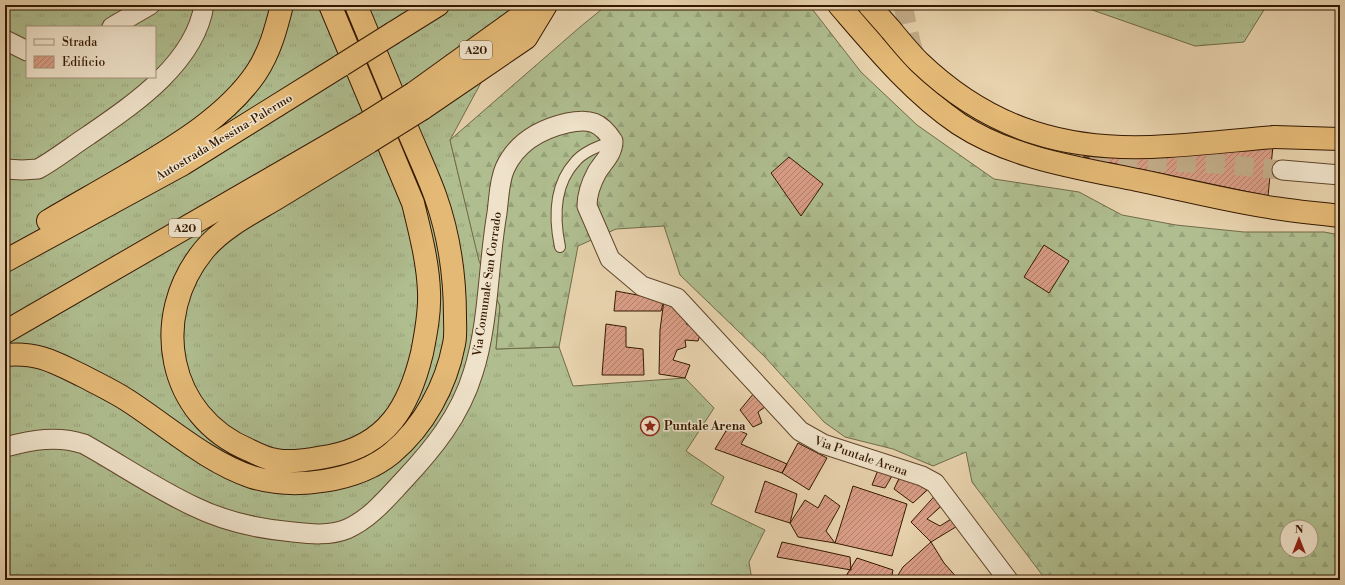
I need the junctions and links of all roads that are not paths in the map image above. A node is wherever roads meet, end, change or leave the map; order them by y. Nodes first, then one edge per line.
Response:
1 (150, 5) edge
2 (204, 5) edge
3 (282, 5) edge
4 (330, 5) edge
5 (356, 5) edge
6 (438, 5) edge
7 (536, 5) edge
8 (546, 5) edge
9 (839, 5) edge
10 (869, 5) edge
11 (114, 26) edge
12 (5, 40) edge
13 (26, 50) edge
14 (418, 101) junction
15 (367, 133) junction
16 (1340, 139) edge
17 (612, 141) junction
18 (5, 169) edge
19 (1282, 170) tunnel mouth
20 (1340, 175) edge
21 (1340, 216) edge
22 (5, 246) edge
23 (560, 247) dead end
24 (5, 261) edge
25 (5, 332) edge
26 (5, 355) edge
27 (5, 447) edge
28 (1008, 580) edge

1 - 11 street
2 - 18 street
3 - 22 highway
4 - 15 highway
5 - 26 highway
6 - 24 highway, Autostrada Messina-Palermo, bridge
7 - 14 highway, A20
8 - 14 highway
9 - 21 highway
10 - 16 highway, bridge
12 - 13 street
14 - 15 highway, bridge
15 - 25 highway, A20
17 - 23 lane
17 - 27 street, Via Comunale San Corrado
17 - 28 street, Via Puntale Arena
19 - 20 street

